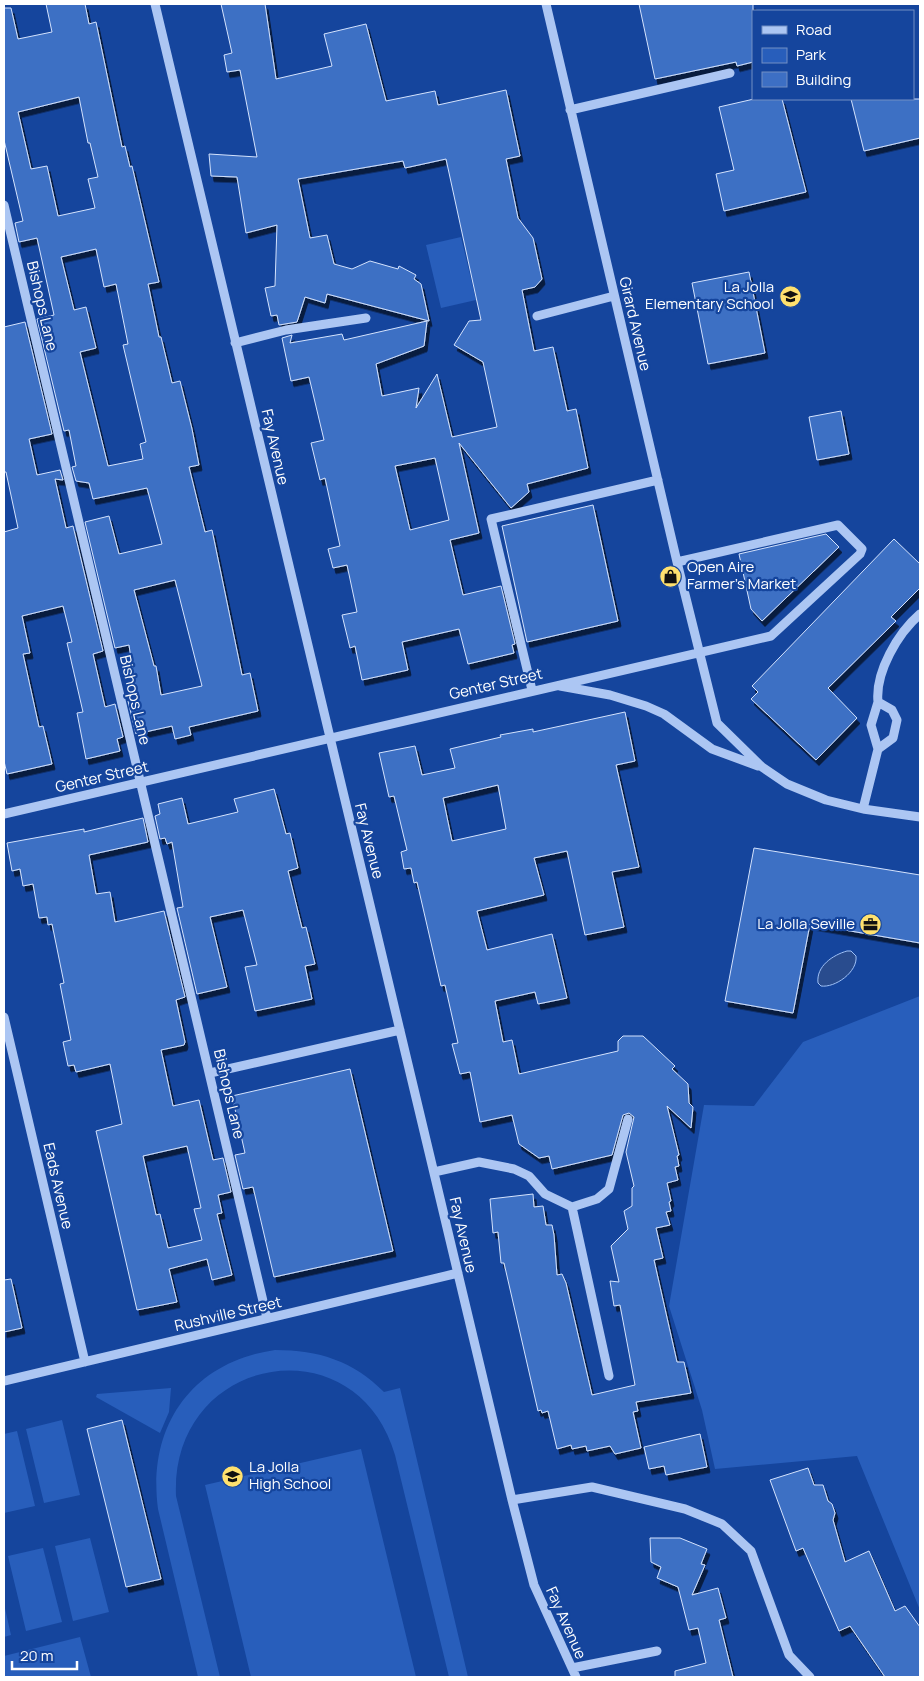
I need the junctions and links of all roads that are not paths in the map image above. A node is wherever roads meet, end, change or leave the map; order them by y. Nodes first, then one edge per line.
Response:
1 (155, 4) edge
2 (546, 4) edge
3 (730, 73) dead end
4 (570, 110) junction
5 (4, 206) edge
6 (614, 296) junction
7 (538, 316) dead end
8 (366, 318) dead end
9 (235, 343) junction
10 (658, 480) junction
11 (677, 562) junction
12 (920, 614) edge
13 (698, 651) junction
14 (555, 685) junction
15 (532, 690) junction
16 (878, 702) junction
17 (330, 738) junction
18 (878, 749) junction
19 (762, 767) junction
20 (140, 782) junction
21 (863, 809) junction
22 (4, 814) edge
23 (920, 816) edge
24 (4, 1017) edge
25 (400, 1030) junction
26 (210, 1073) junction
27 (628, 1119) dead end
28 (434, 1172) junction
29 (572, 1207) junction
30 (458, 1273) junction
31 (267, 1318) junction
32 (85, 1362) junction
33 (609, 1376) dead end
34 (4, 1381) edge
35 (512, 1500) junction
36 (656, 1650) dead end
37 (572, 1668) junction
38 (576, 1677) edge
39 (810, 1677) edge

1 - 9 street, Fay Avenue
2 - 4 street, Girard Avenue
3 - 4 street
4 - 6 street, Girard Avenue
5 - 20 street, Bishops Lane
6 - 7 street
6 - 10 street, Girard Avenue
8 - 9 street
9 - 17 street, Fay Avenue
10 - 11 street, Girard Avenue
10 - 15 street
11 - 13 street, Girard Avenue
11 - 13 street, Genter Street
12 - 16 street
13 - 14 street, Genter Street
13 - 19 street
14 - 15 street, Genter Street
14 - 19 street
15 - 17 street, Genter Street
16 - 18 street
16 - 18 street
17 - 20 street, Genter Street
17 - 25 street, Fay Avenue
18 - 21 street
19 - 21 street
20 - 22 street, Genter Street
20 - 26 street, Bishops Lane
21 - 23 street
24 - 32 street, Eads Avenue
25 - 26 street
25 - 28 street, Fay Avenue
26 - 31 street, Bishops Lane
27 - 29 street
28 - 29 street
28 - 30 street, Fay Avenue
29 - 33 street
30 - 31 street, Rushville Street
30 - 35 street, Fay Avenue
31 - 32 street, Rushville Street
32 - 34 street, Rushville Street
35 - 37 street, Fay Avenue
35 - 39 street
36 - 37 street
37 - 38 street, Fay Avenue

